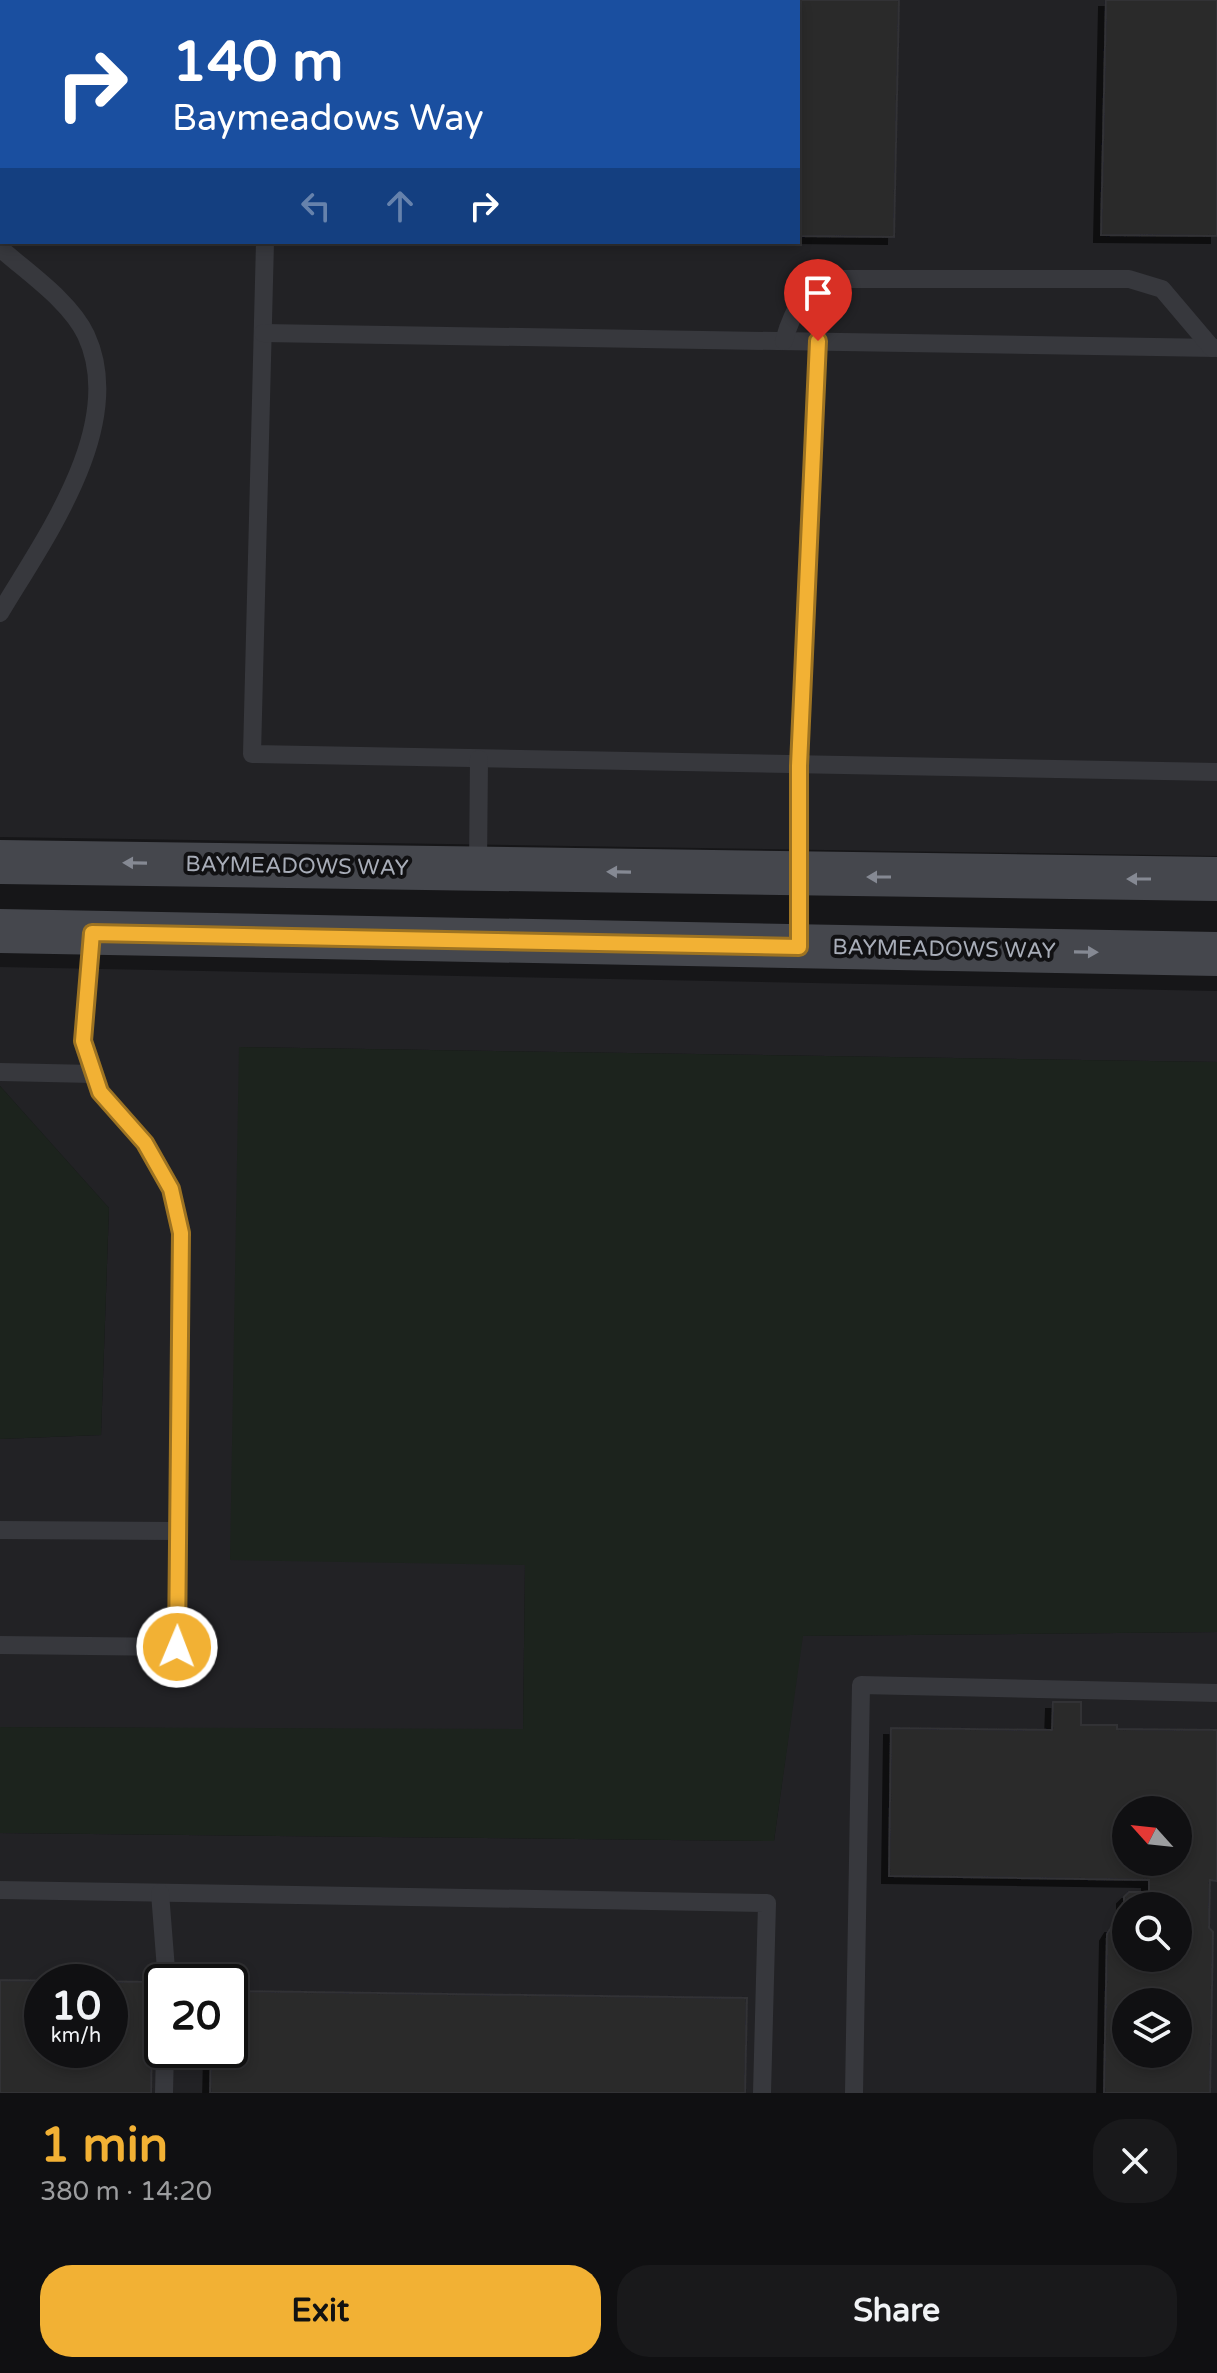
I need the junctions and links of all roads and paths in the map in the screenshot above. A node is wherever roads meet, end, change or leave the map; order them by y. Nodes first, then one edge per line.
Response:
1 (265, 244) edge
2 (0, 248) edge
3 (263, 333) junction
4 (784, 341) junction
5 (818, 341) junction
6 (1214, 348) edge
7 (0, 613) edge
8 (479, 759) junction
9 (799, 766) junction
10 (1217, 772) edge
11 (0, 862) edge
12 (478, 868) junction
13 (799, 876) junction
14 (1217, 879) edge
15 (0, 931) edge
16 (92, 933) junction
17 (799, 947) junction
18 (1217, 954) edge
19 (0, 1072) edge
20 (94, 1074) junction
21 (0, 1530) edge
22 (178, 1531) junction
23 (0, 1645) edge
24 (1217, 1693) edge
25 (0, 1890) edge
26 (160, 1893) junction
27 (166, 1964) edge
28 (165, 2068) edge
29 (164, 2093) edge
30 (762, 2093) edge
31 (854, 2093) edge

1 - 3 lane
2 - 7 lane
3 - 4 lane
3 - 8 lane
4 - 5 lane
4 - 6 lane
5 - 6 lane
5 - 9 lane
8 - 9 lane
8 - 12 lane
9 - 10 lane
9 - 13 lane
12 -> 11 street, BAYMEADOWS WAY
13 -> 12 street, BAYMEADOWS WAY
14 -> 13 street, BAYMEADOWS WAY
13 - 17 lane
15 - 16 street, BAYMEADOWS WAY
16 - 17 street, BAYMEADOWS WAY
16 - 20 lane
17 -> 18 street, BAYMEADOWS WAY
19 - 20 lane
20 - 22 lane
21 - 22 lane
22 - 23 lane
24 - 31 lane
25 - 26 lane
26 - 27 lane
26 - 30 lane
28 - 29 lane

